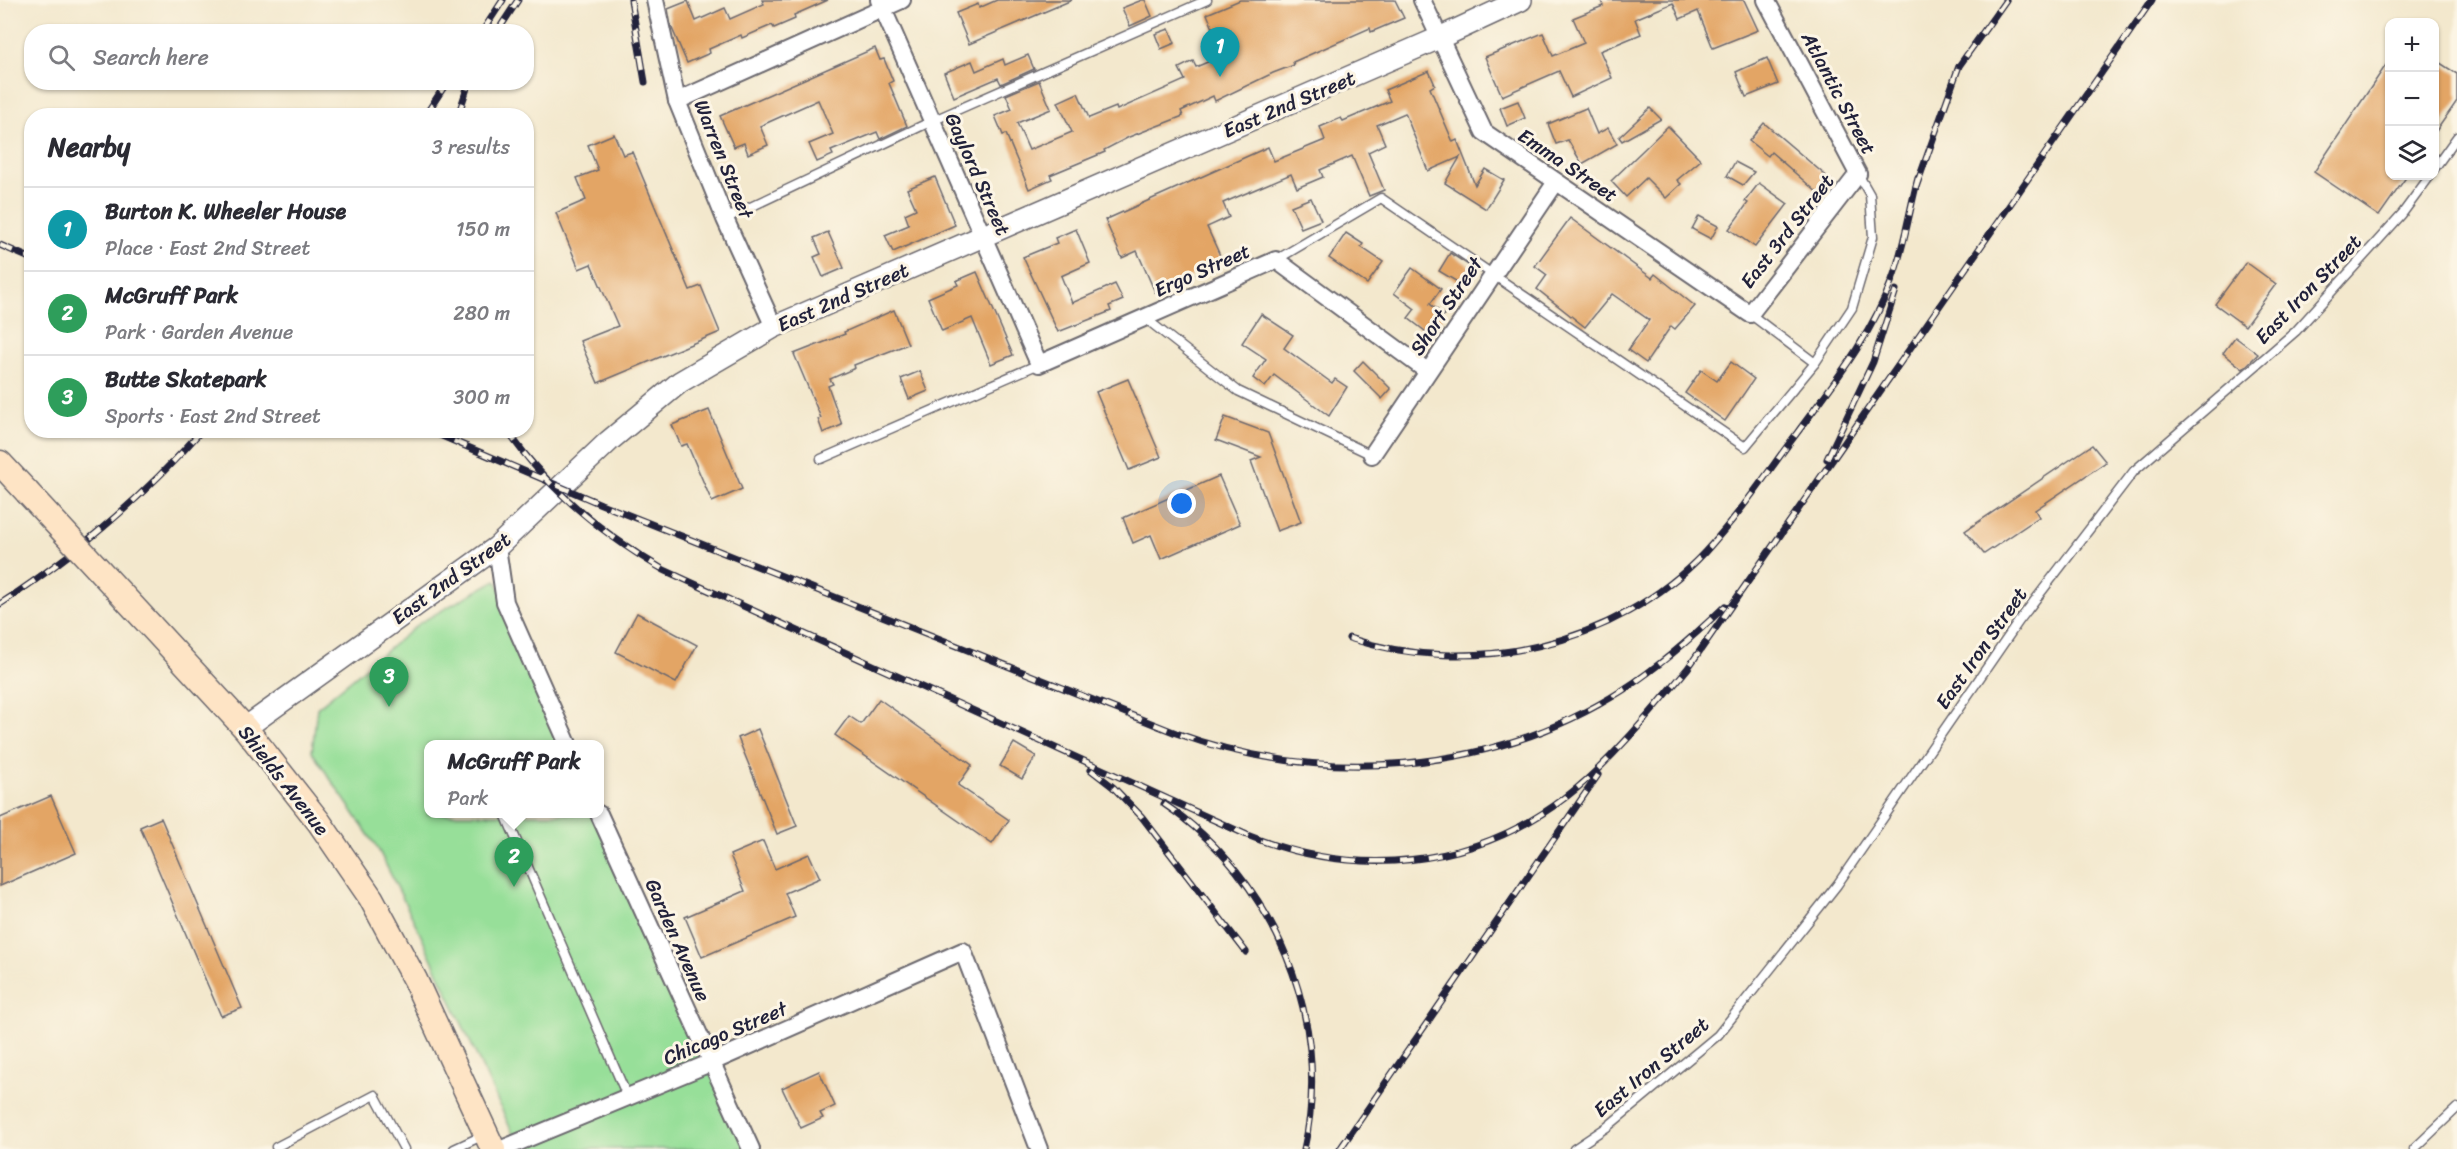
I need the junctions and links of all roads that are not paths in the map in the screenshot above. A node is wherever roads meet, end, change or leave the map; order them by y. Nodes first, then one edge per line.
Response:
1 (655, 0) edge
2 (902, 0) edge
3 (1207, 0) edge
4 (1422, 0) edge
5 (1521, 0) edge
6 (1766, 0) edge
7 (881, 4) edge
8 (1439, 38) junction
9 (677, 101) junction
10 (932, 121) junction
11 (2457, 137) edge
12 (2439, 162) edge
13 (1858, 174) junction
14 (2427, 180) edge
15 (1556, 182) junction
16 (726, 219) junction
17 (983, 236) junction
18 (1276, 260) junction
19 (1493, 273) junction
20 (1750, 314) junction
21 (1145, 318) junction
22 (774, 327) junction
23 (1815, 363) junction
24 (1039, 364) junction
25 (1427, 371) junction
26 (1372, 455) joint
27 (821, 459) dead end
28 (0, 464) edge
29 (497, 547) junction
30 (245, 728) junction
31 (566, 740) edge
32 (507, 818) edge
33 (601, 818) edge
34 (710, 1063) junction
35 (627, 1096) junction
36 (2457, 1108) edge
37 (494, 1144) edge
38 (277, 1149) edge
39 (404, 1149) edge
40 (454, 1149) edge
41 (751, 1149) edge
42 (1039, 1149) edge
43 (1574, 1149) edge
44 (2414, 1149) edge

1 - 9 street, Warren Street
2 - 7 street
3 - 10 lane
4 - 8 street, Emma Street
5 - 8 street, East 2nd Street
6 - 13 street, Atlantic Street
7 - 9 street
7 - 10 street, Gaylord Street
8 - 15 street, Emma Street
8 - 17 street, East 2nd Street
9 - 16 street, Warren Street
10 - 16 lane
10 - 17 street, Gaylord Street
11 - 12 lane
13 - 20 street, East 3rd Street
13 - 23 lane
14 - 43 lane, East Iron Street
15 - 19 street, Short Street
15 - 20 street, Emma Street
16 - 22 street, Warren Street
17 - 22 street, East 2nd Street
17 - 24 street, Gaylord Street
18 - 19 lane
18 - 21 street, Ergo Street
18 - 25 street, Ergo Street
19 - 23 lane
19 - 25 street, Short Street
20 - 23 lane
21 - 24 street, Ergo Street
21 - 26 lane
22 - 29 street, East 2nd Street
24 - 27 lane
25 - 26 street, Short Street
28 - 30 main road, Shields Avenue, bridge
29 - 30 street, East 2nd Street
29 - 31 street
30 - 37 main road, Shields Avenue
32 - 35 lane
33 - 34 street, Garden Avenue
34 - 35 street, Chicago Street
34 - 41 street, Garden Avenue
34 - 42 street, Chicago Street
35 - 37 street, Chicago Street
36 - 44 lane
37 - 40 lane
38 - 39 lane

